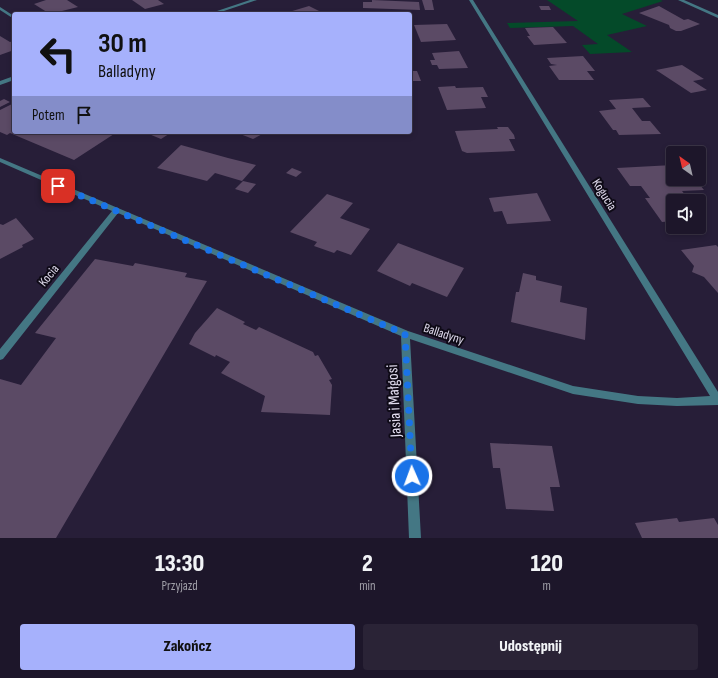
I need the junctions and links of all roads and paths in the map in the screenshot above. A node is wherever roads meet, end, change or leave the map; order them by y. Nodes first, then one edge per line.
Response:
1 (255, 0) edge
2 (471, 0) edge
3 (680, 0) edge
4 (0, 8) edge
5 (216, 12) edge
6 (718, 16) edge
7 (12, 17) edge
8 (12, 79) edge
9 (0, 83) edge
10 (0, 160) edge
11 (116, 211) junction
12 (405, 334) junction
13 (0, 356) edge
14 (718, 400) edge
15 (415, 538) edge

1 - 5 street
2 - 14 street, Kogucia
3 - 6 street
4 - 7 street
8 - 9 street
10 - 11 street, Balladyny
11 - 12 street, Balladyny
11 - 13 street, Kocia
12 - 14 street, Balladyny
12 - 15 street, Jasia i Małgosi

